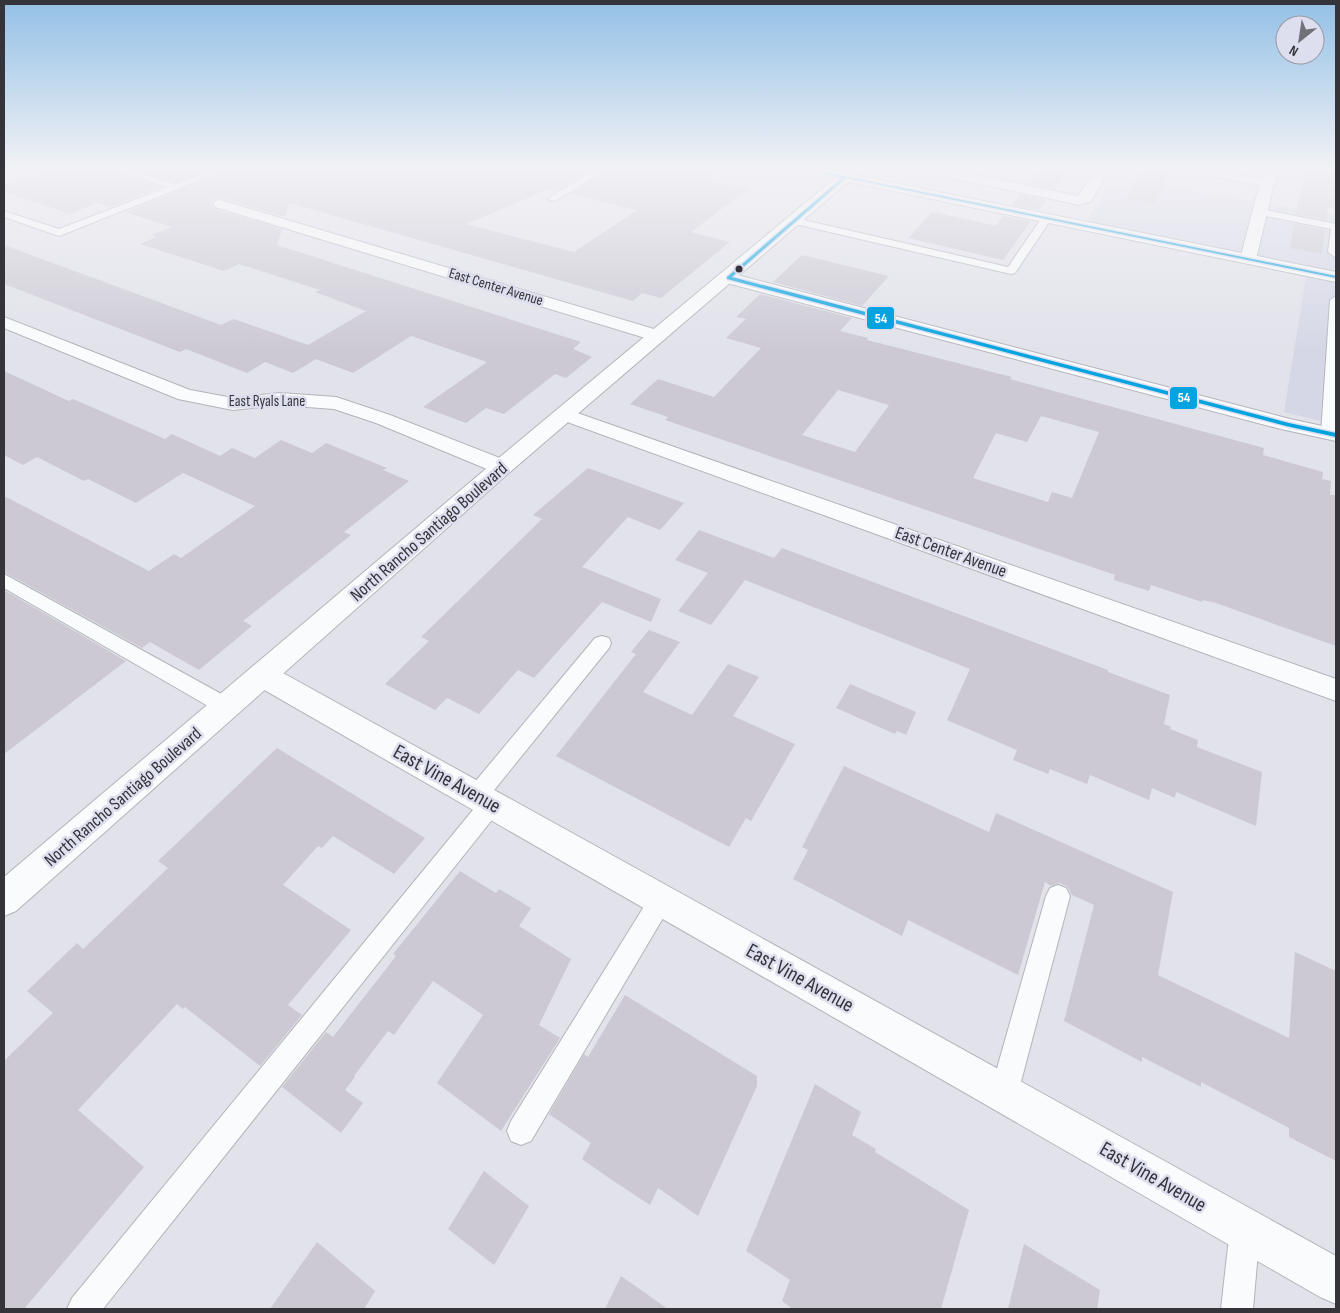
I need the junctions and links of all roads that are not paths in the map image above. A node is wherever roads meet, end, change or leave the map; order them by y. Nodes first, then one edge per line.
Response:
1 (45, 228) edge
2 (70, 228) edge
3 (301, 228) edge
4 (787, 228) edge
5 (826, 228) edge
6 (1040, 228) edge
7 (1097, 228) edge
8 (1256, 228) edge
9 (1336, 228) edge
10 (1336, 255) edge
11 (1248, 259) junction
12 (1336, 277) edge
13 (729, 278) junction
14 (1336, 300) edge
15 (4, 322) edge
16 (658, 336) junction
17 (566, 415) junction
18 (1332, 434) edge
19 (502, 467) junction
20 (4, 580) edge
21 (602, 643) dead end
22 (264, 676) junction
23 (1336, 690) edge
24 (227, 707) junction
25 (484, 800) junction
26 (1058, 896) dead end
27 (4, 899) edge
28 (661, 900) junction
29 (1004, 1093) junction
30 (522, 1131) dead end
31 (1245, 1229) junction
32 (1336, 1281) edge
33 (83, 1309) edge
34 (1237, 1309) edge

1 - 2 lane
3 - 16 street, East Center Avenue
4 - 13 street, North Rancho Santiago Boulevard
5 - 6 lane
7 - 11 street
8 - 11 street
9 - 10 lane
11 - 12 street
13 - 16 street, North Rancho Santiago Boulevard
13 - 18 street
14 - 18 lane
15 - 19 street, East Ryals Lane
16 - 17 street, North Rancho Santiago Boulevard
17 - 19 street, North Rancho Santiago Boulevard
17 - 23 street, East Center Avenue
19 - 22 street, North Rancho Santiago Boulevard
20 - 24 lane
21 - 25 lane
22 - 24 street, North Rancho Santiago Boulevard
22 - 25 street, East Vine Avenue
24 - 27 street, North Rancho Santiago Boulevard
25 - 28 street, East Vine Avenue
25 - 33 lane
26 - 29 lane
28 - 29 street, East Vine Avenue
28 - 30 lane
29 - 31 street, East Vine Avenue
31 - 32 street, East Vine Avenue
31 - 34 lane

